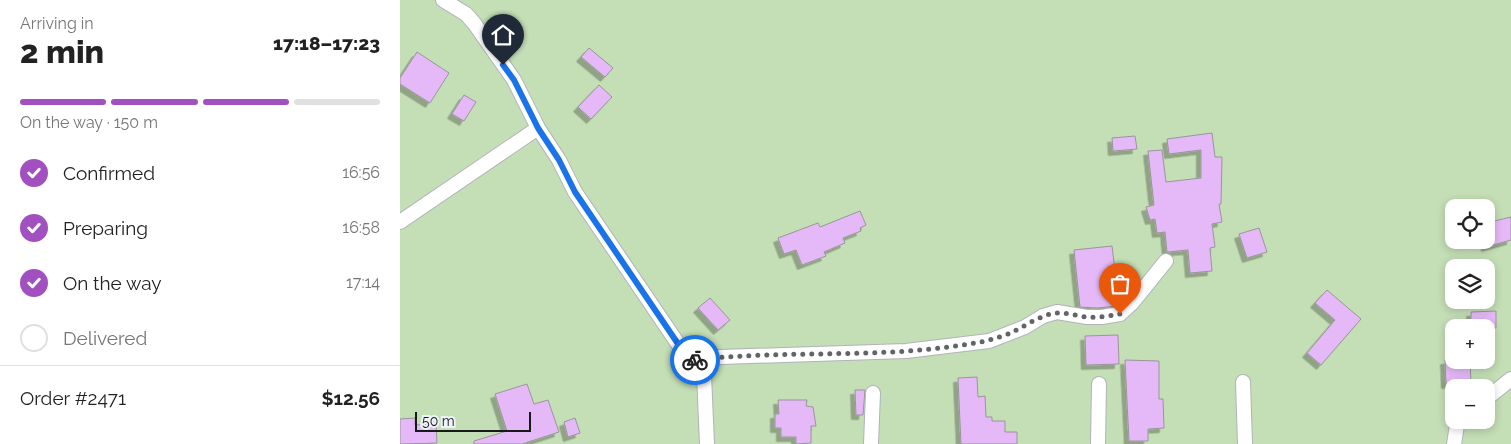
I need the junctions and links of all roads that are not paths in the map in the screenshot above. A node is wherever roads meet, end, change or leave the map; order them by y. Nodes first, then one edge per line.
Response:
1 (443, 0) edge
2 (538, 128) junction
3 (400, 222) edge
4 (1166, 262) dead end
5 (689, 360) junction
6 (1511, 379) edge
7 (1243, 382) dead end
8 (1099, 384) dead end
9 (1495, 392) edge
10 (873, 393) dead end
11 (1456, 429) edge
12 (707, 444) edge
13 (872, 444) edge
14 (1098, 444) edge
15 (1245, 444) edge
16 (1454, 444) edge

1 - 2 street
2 - 3 street
2 - 5 street
4 - 5 street
5 - 12 street
6 - 9 street
7 - 15 street
8 - 14 street
10 - 13 street
11 - 16 street

